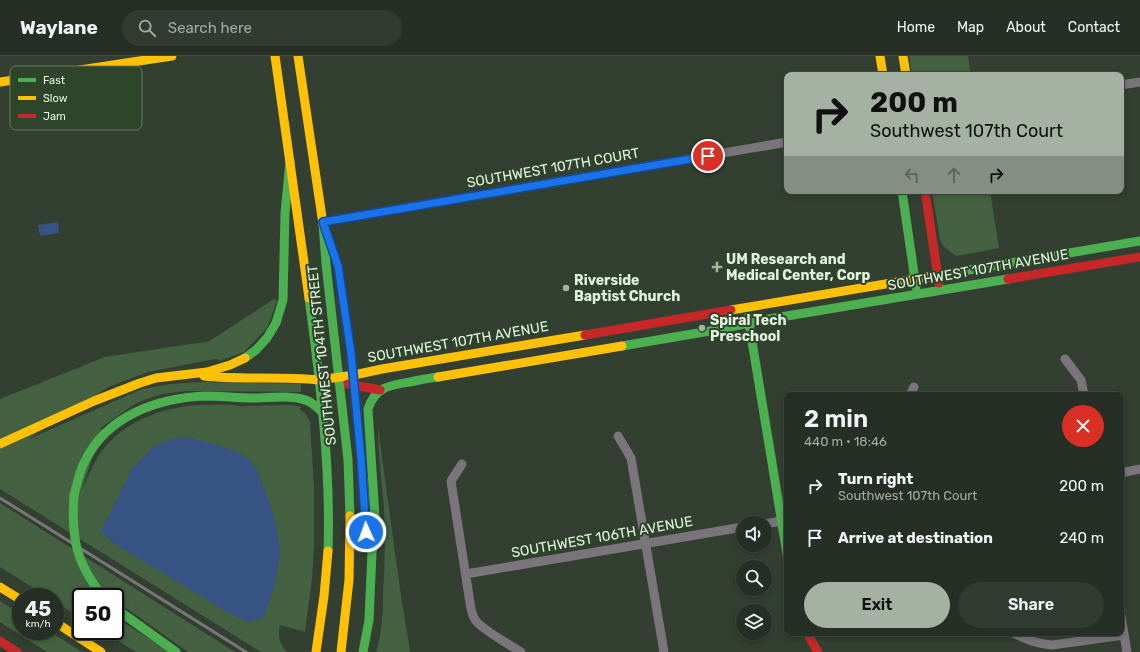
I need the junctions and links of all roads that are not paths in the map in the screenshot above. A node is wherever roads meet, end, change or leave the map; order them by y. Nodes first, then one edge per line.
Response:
1 (172, 56) edge
2 (275, 56) edge
3 (298, 56) edge
4 (880, 56) edge
5 (903, 56) edge
6 (106, 66) edge
7 (883, 72) edge
8 (906, 72) edge
9 (10, 80) edge
10 (0, 82) edge
11 (1140, 82) edge
12 (1124, 85) edge
13 (784, 143) edge
14 (290, 161) junction
15 (902, 194) edge
16 (925, 194) edge
17 (323, 222) junction
18 (1140, 241) edge
19 (1140, 257) edge
20 (938, 275) junction
21 (915, 279) junction
22 (940, 290) junction
23 (917, 294) junction
24 (808, 297) junction
25 (746, 307) junction
26 (810, 312) junction
27 (748, 323) junction
28 (1065, 359) dead end
29 (194, 374) junction
30 (354, 375) junction
31 (319, 380) junction
32 (340, 380) junction
33 (355, 385) junction
34 (380, 390) junction
35 (1084, 392) edge
36 (322, 412) junction
37 (618, 436) dead end
38 (3, 443) edge
39 (462, 464) dead end
40 (1140, 470) edge
41 (1124, 473) edge
42 (784, 521) edge
43 (772, 523) edge
44 (736, 528) edge
45 (646, 544) junction
46 (372, 552) junction
47 (466, 574) junction
48 (0, 587) edge
49 (95, 588) edge
50 (12, 594) edge
51 (124, 615) edge
52 (64, 628) edge
53 (1124, 635) edge
54 (808, 636) edge
55 (1019, 636) edge
56 (1117, 636) edge
57 (0, 641) edge
58 (317, 650) edge
59 (17, 652) edge
60 (101, 652) edge
61 (176, 652) edge
62 (341, 652) edge
63 (363, 652) edge
64 (521, 652) edge
65 (664, 652) edge
66 (818, 652) edge
67 (1127, 652) edge

1 - 6 main road
2 - 14 main road, SOUTHWEST 104TH STREET
3 - 17 main road, SOUTHWEST 104TH STREET
4 - 7 main road
5 - 8 main road
9 - 10 main road
11 - 12 street
13 - 17 street, SOUTHWEST 107TH COURT
14 - 29 main road
14 - 31 main road, SOUTHWEST 104TH STREET
15 - 21 main road
16 - 20 main road
17 - 30 main road
17 - 32 main road, SOUTHWEST 104TH STREET
18 - 20 main road, SOUTHWEST 107TH AVENUE
19 - 22 main road, SOUTHWEST 107TH AVENUE
20 - 21 main road, SOUTHWEST 107TH AVENUE
20 - 22 main road
21 - 23 main road
21 - 24 main road, SOUTHWEST 107TH AVENUE
22 - 23 main road, SOUTHWEST 107TH AVENUE
23 - 26 main road, SOUTHWEST 107TH AVENUE
24 - 25 main road, SOUTHWEST 107TH AVENUE
24 - 26 main road
25 - 27 main road
25 - 30 main road, SOUTHWEST 107TH AVENUE
26 - 27 main road, SOUTHWEST 107TH AVENUE
27 - 34 main road, SOUTHWEST 107TH AVENUE
27 - 42 main road
28 - 35 street
29 - 31 main road, SOUTHWEST 107TH AVENUE
29 - 38 main road
30 - 32 main road, SOUTHWEST 107TH AVENUE
30 - 33 main road
31 - 32 main road, SOUTHWEST 107TH AVENUE
31 - 36 main road, SOUTHWEST 104TH STREET
32 - 33 main road, SOUTHWEST 107TH AVENUE
32 - 62 main road, SOUTHWEST 104TH STREET
33 - 34 main road, SOUTHWEST 107TH AVENUE
33 - 46 main road
34 - 46 main road
36 - 49 main road, bridge
36 - 58 main road, SOUTHWEST 104TH STREET
37 - 45 street
39 - 47 street
40 - 41 street
42 - 43 street
44 - 45 street, SOUTHWEST 106TH AVENUE
45 - 47 street, SOUTHWEST 106TH AVENUE
45 - 65 street
46 - 63 main road
47 - 64 street
48 - 50 main road
51 - 61 main road
52 - 60 main road
53 - 67 street
54 - 66 main road
55 - 56 street
57 - 59 main road

